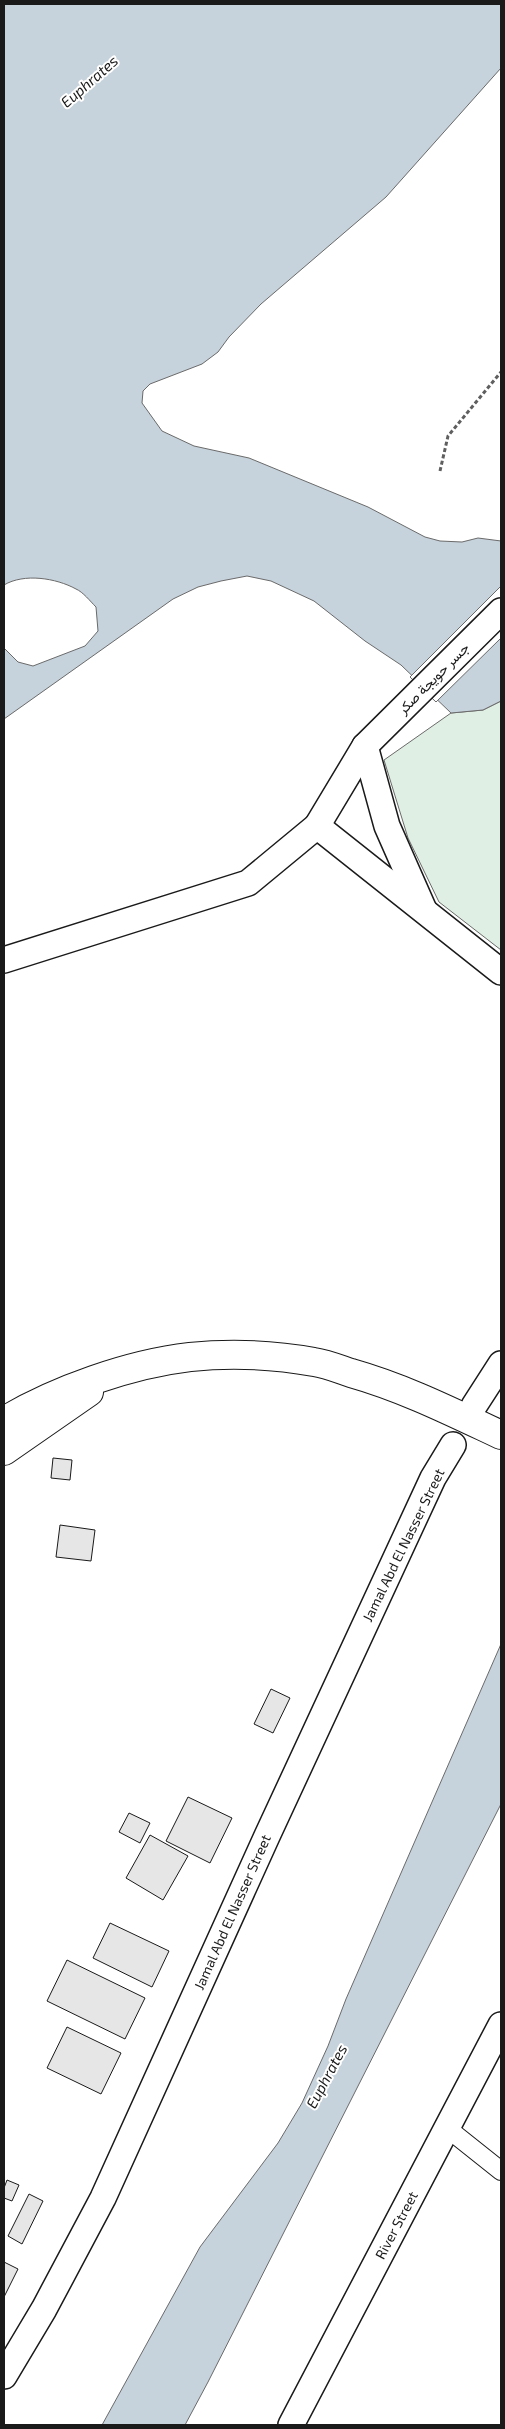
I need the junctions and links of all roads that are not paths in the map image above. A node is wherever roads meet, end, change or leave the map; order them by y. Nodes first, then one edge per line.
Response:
1 (501, 611) edge
2 (365, 746) junction
3 (317, 826) junction
4 (426, 914) junction
5 (4, 960) edge
6 (501, 972) edge
7 (501, 1364) edge
8 (112, 1375) junction
9 (474, 1406) dead end
10 (4, 1421) edge
11 (501, 1435) edge
12 (453, 1445) dead end
13 (4, 1451) edge
14 (501, 2025) edge
15 (448, 2128) junction
16 (501, 2171) edge
17 (4, 2376) edge
18 (291, 2425) edge

1 - 2 street, جسر حويجة صكر
2 - 3 street, جسر حويجة صكر
2 - 4 street
3 - 4 street
3 - 5 street, جسر حويجة صكر
4 - 6 street
7 - 9 street
8 - 10 main road
8 - 11 main road
8 - 13 main road
12 - 17 street, Jamal Abd El Nasser Street
14 - 15 street, River Street
15 - 16 street
15 - 18 street, River Street

